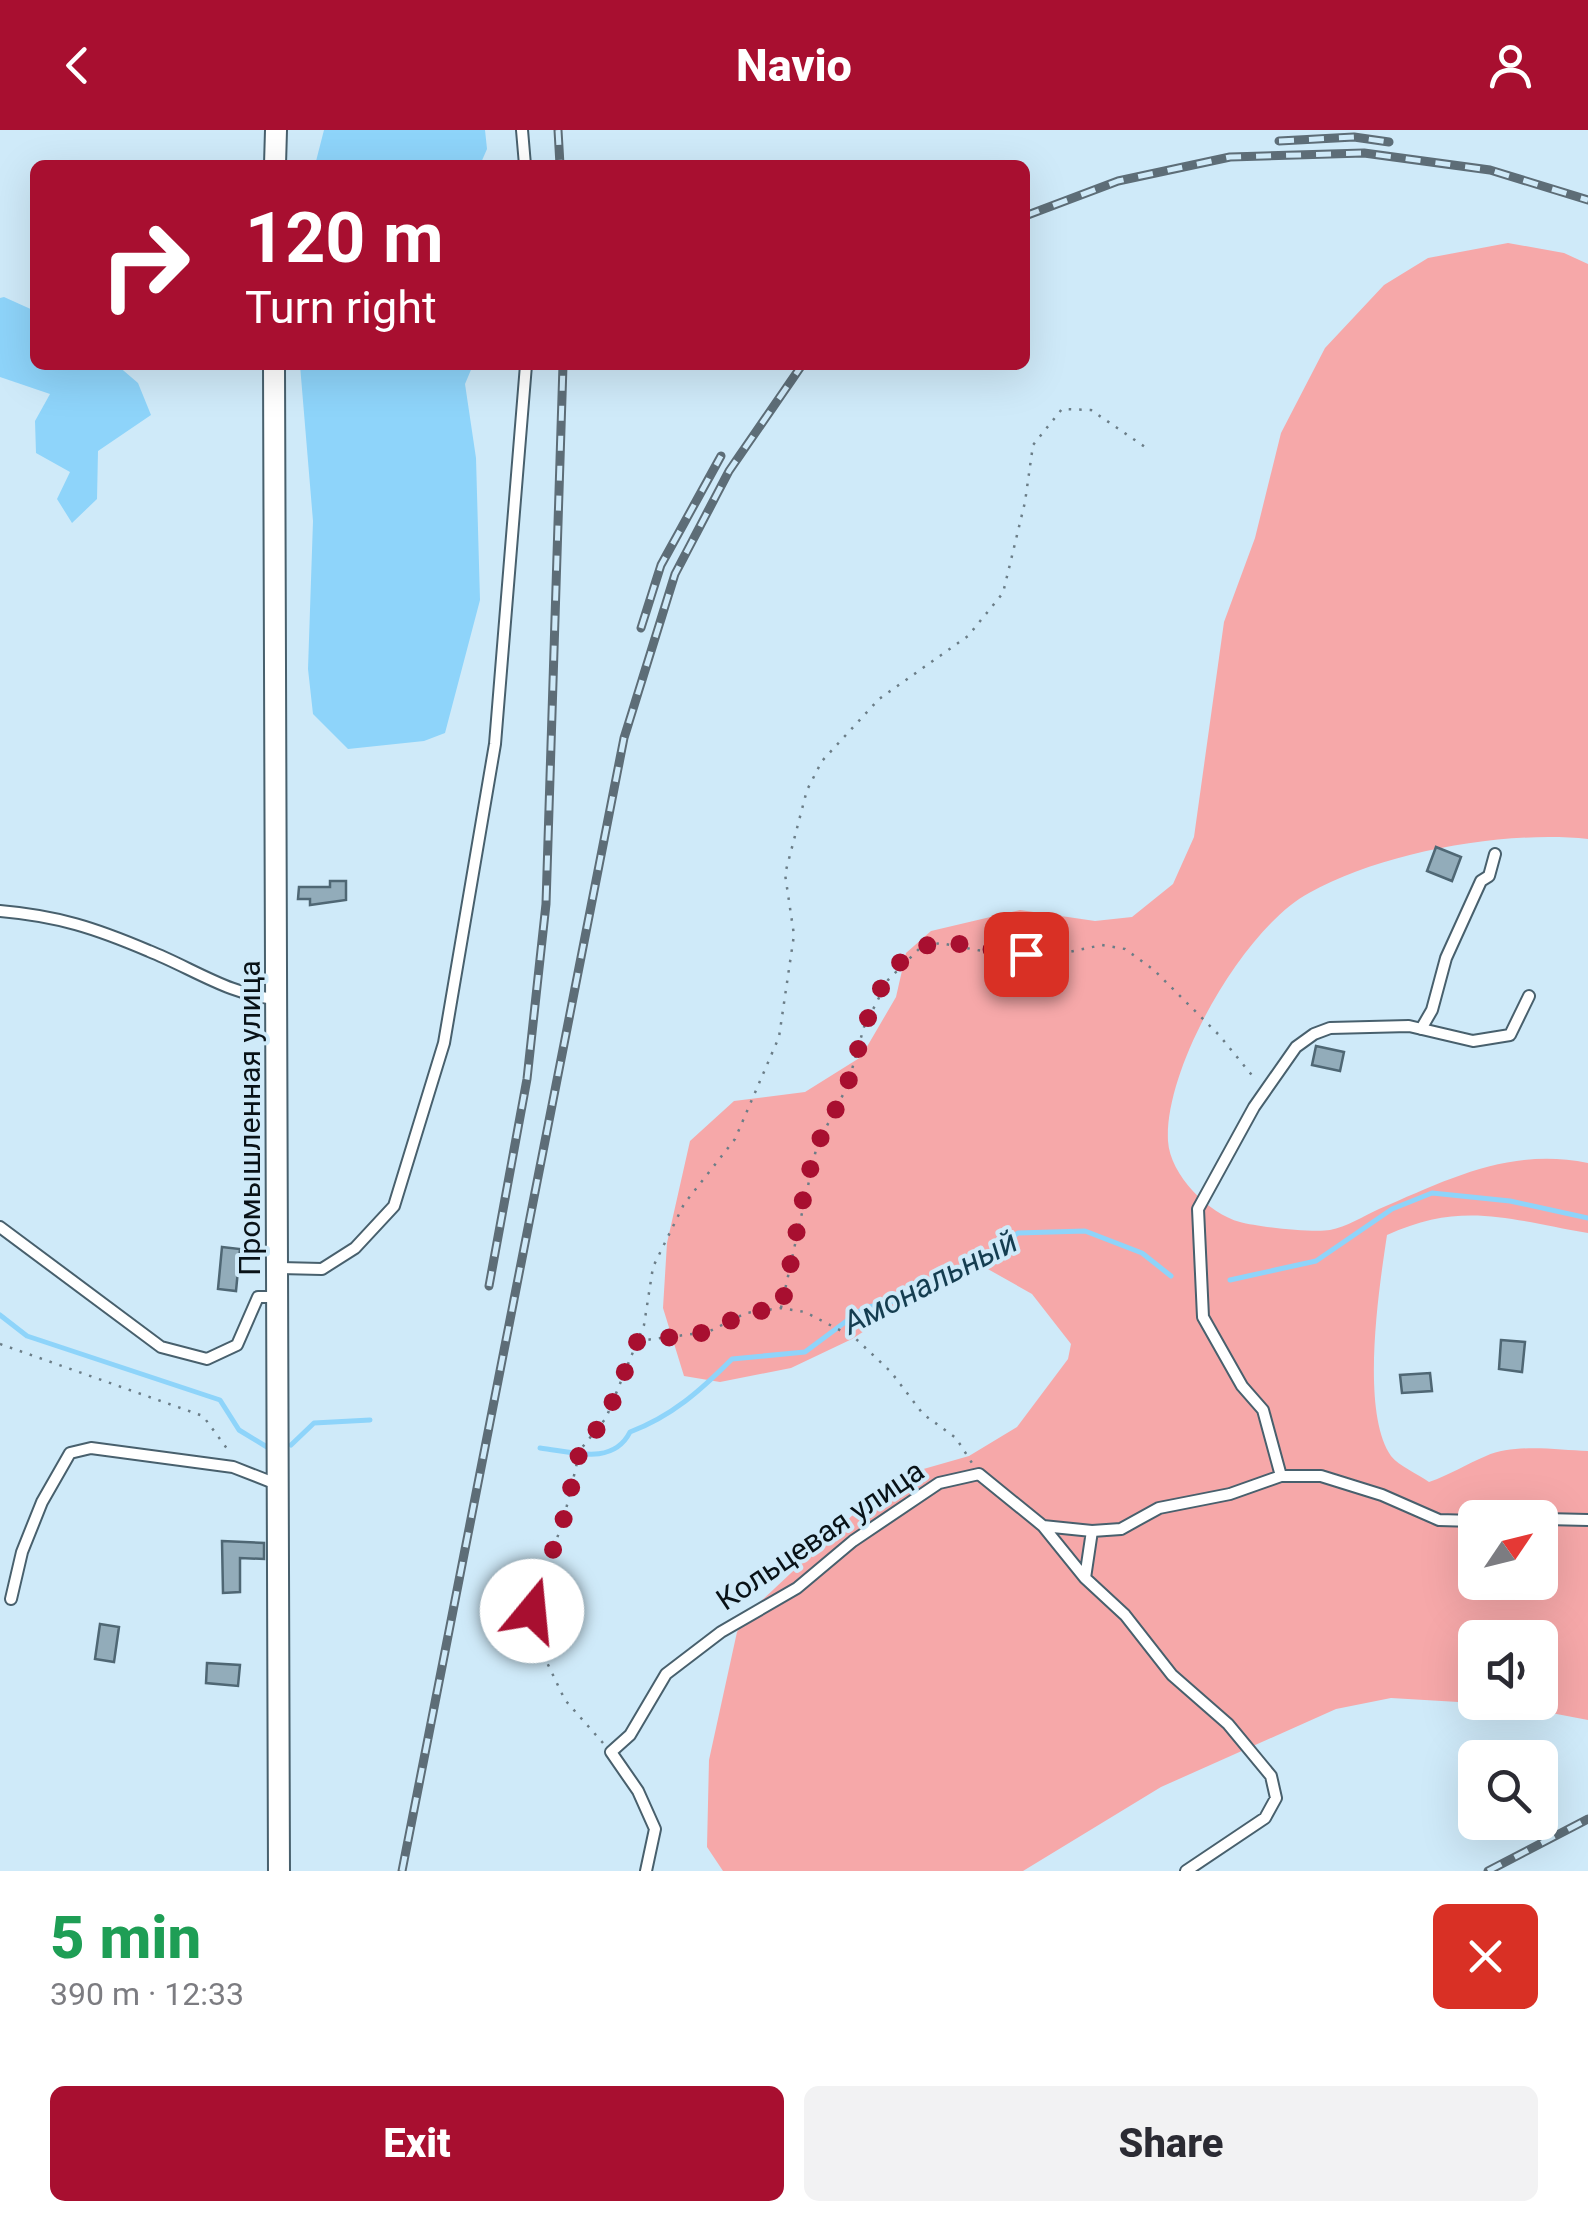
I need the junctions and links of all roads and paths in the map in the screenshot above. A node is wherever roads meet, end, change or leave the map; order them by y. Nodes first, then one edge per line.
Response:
1 (276, 130) edge
2 (522, 130) edge
3 (276, 160) edge
4 (525, 160) edge
5 (274, 370) edge
6 (526, 370) edge
7 (1145, 448) dead end
8 (1495, 854) dead end
9 (0, 911) edge
10 (1529, 996) dead end
11 (279, 998) junction
12 (1422, 1029) junction
13 (1270, 1087) junction
14 (0, 1227) edge
15 (280, 1268) junction
16 (280, 1297) junction
17 (781, 1308) junction
18 (637, 1342) junction
19 (0, 1344) edge
20 (233, 1467) junction
21 (979, 1474) junction
22 (1281, 1476) junction
23 (280, 1486) junction
24 (1558, 1519) edge
25 (1588, 1520) edge
26 (1458, 1521) edge
27 (1043, 1526) junction
28 (1092, 1532) junction
29 (1085, 1578) junction
30 (11, 1598) dead end
31 (611, 1752) junction
32 (279, 1871) edge
33 (646, 1871) edge
34 (1186, 1871) edge

1 - 3 street
2 - 4 lane
5 - 11 street, Промышленная улица
6 - 15 lane
7 - 18 path
8 - 12 lane
9 - 11 lane
10 - 12 lane
11 - 15 street, Промышленная улица
12 - 13 lane
13 - 17 path
13 - 22 lane
14 - 16 lane
15 - 16 street, Промышленная улица
16 - 23 street, Промышленная улица
17 - 18 path
17 - 21 path
18 - 31 path
19 - 20 path
20 - 23 lane
20 - 30 lane
21 - 27 lane
21 - 31 lane, Кольцевая улица
22 - 26 lane
22 - 28 lane
23 - 32 street, Промышленная улица
24 - 25 lane
27 - 28 lane
27 - 29 lane
28 - 29 lane
29 - 34 lane
31 - 33 lane

